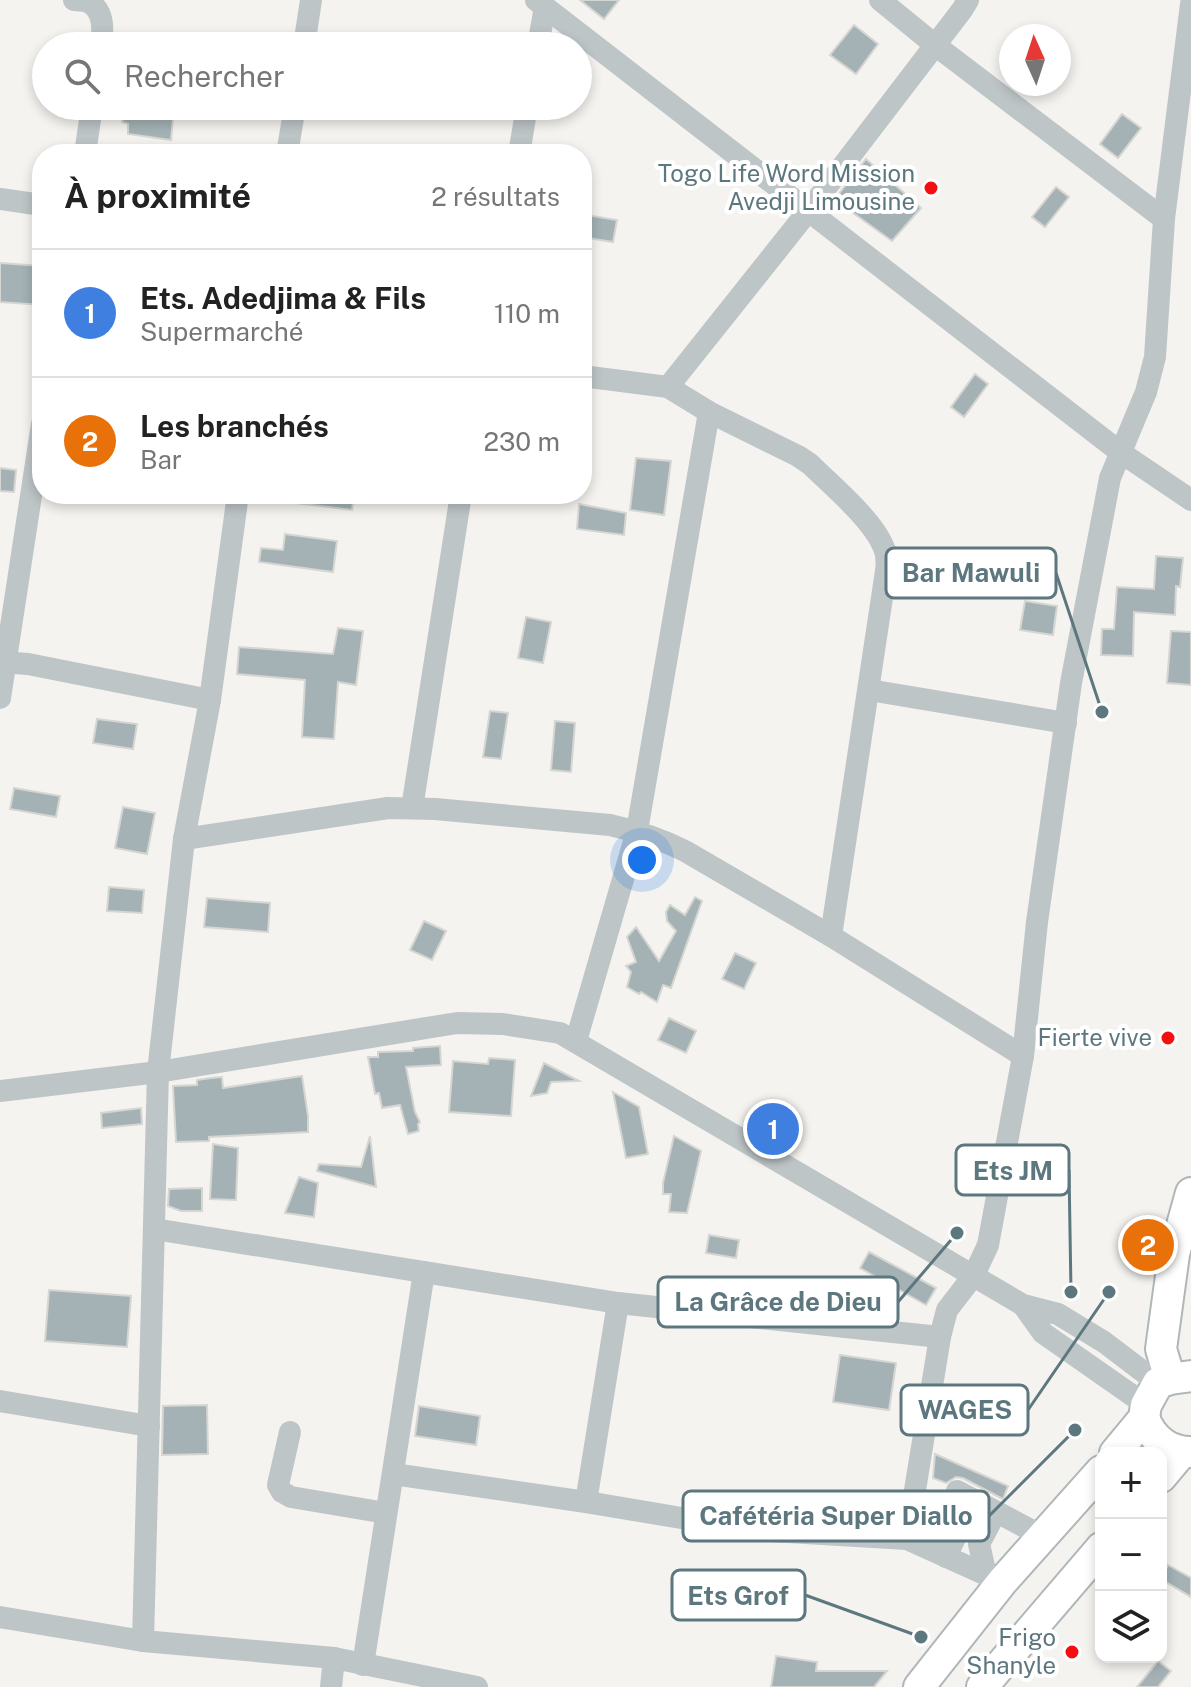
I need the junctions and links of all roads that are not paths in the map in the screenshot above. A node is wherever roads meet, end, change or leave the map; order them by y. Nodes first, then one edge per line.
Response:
1 (74, 0) edge
2 (311, 0) edge
3 (880, 0) edge
4 (968, 0) edge
5 (540, 3) edge
6 (1191, 4) edge
7 (102, 32) edge
8 (306, 32) edge
9 (539, 32) edge
10 (578, 32) edge
11 (592, 43) edge
12 (935, 45) junction
13 (90, 120) edge
14 (293, 120) edge
15 (525, 120) edge
16 (86, 144) edge
17 (289, 144) edge
18 (521, 144) edge
19 (0, 199) edge
20 (32, 204) edge
21 (809, 210) junction
22 (1164, 219) junction
23 (592, 377) edge
24 (668, 387) junction
25 (709, 412) junction
26 (1120, 452) junction
27 (32, 485) edge
28 (1191, 500) edge
29 (237, 504) edge
30 (459, 504) edge
31 (3, 662) edge
32 (869, 690) junction
33 (0, 698) edge
34 (210, 700) junction
35 (1066, 723) junction
36 (412, 808) junction
37 (637, 831) junction
38 (184, 839) junction
39 (831, 936) junction
40 (576, 1041) junction
41 (1023, 1056) junction
42 (158, 1072) junction
43 (0, 1091) edge
44 (1191, 1193) edge
45 (154, 1229) junction
46 (424, 1272) junction
47 (974, 1275) junction
48 (618, 1303) junction
49 (940, 1337) junction
50 (1162, 1392) edge
51 (0, 1401) edge
52 (149, 1426) junction
53 (290, 1432) dead end
54 (1120, 1447) edge
55 (1186, 1452) edge
56 (1167, 1471) edge
57 (393, 1474) junction
58 (1089, 1490) edge
59 (586, 1502) junction
60 (996, 1512) junction
61 (386, 1513) junction
62 (1044, 1537) junction
63 (907, 1539) junction
64 (1095, 1555) edge
65 (946, 1557) junction
66 (994, 1579) junction
67 (0, 1617) edge
68 (143, 1641) junction
69 (334, 1658) junction
70 (363, 1665) junction
71 (331, 1687) edge
72 (477, 1687) edge
73 (919, 1687) edge
74 (982, 1687) edge

1 - 7 street
2 - 8 street
3 - 12 street
4 - 12 street
5 - 9 street
5 - 10 street
6 - 22 street
11 - 21 street
12 - 21 street
12 - 22 street
13 - 16 street
14 - 17 street
15 - 18 street
19 - 20 street
21 - 24 street
21 - 26 street
22 - 26 street
23 - 24 street
24 - 25 street
25 - 32 street
25 - 37 street
26 - 28 street
26 - 35 street
27 - 31 street
29 - 34 street
30 - 36 street
31 - 33 street
31 - 34 street
32 - 35 street
32 - 39 street
34 - 38 street
35 - 41 street
36 - 37 street
36 - 38 street
37 - 39 street
37 - 40 street
38 - 42 street
39 - 41 street
40 - 42 street
40 - 47 street
41 - 47 street
42 - 43 street
42 - 45 street
44 - 50 main road
45 - 46 street
45 - 52 street
46 - 48 street
46 - 57 street
47 - 49 street
47 - 50 street
48 - 49 street
48 - 59 street
49 - 63 street
50 - 54 main road
50 - 55 main road
51 - 52 street
52 - 68 street
53 - 61 street
55 - 56 main road
57 - 59 street
57 - 61 street
58 - 62 main road
59 - 63 street
60 - 62 street
60 - 65 street
60 - 66 street
61 - 70 street
62 - 66 main road
63 - 65 street
64 - 74 main road
65 - 66 street
66 - 73 main road
67 - 68 street
68 - 69 street
69 - 70 street
69 - 71 street
70 - 72 street

